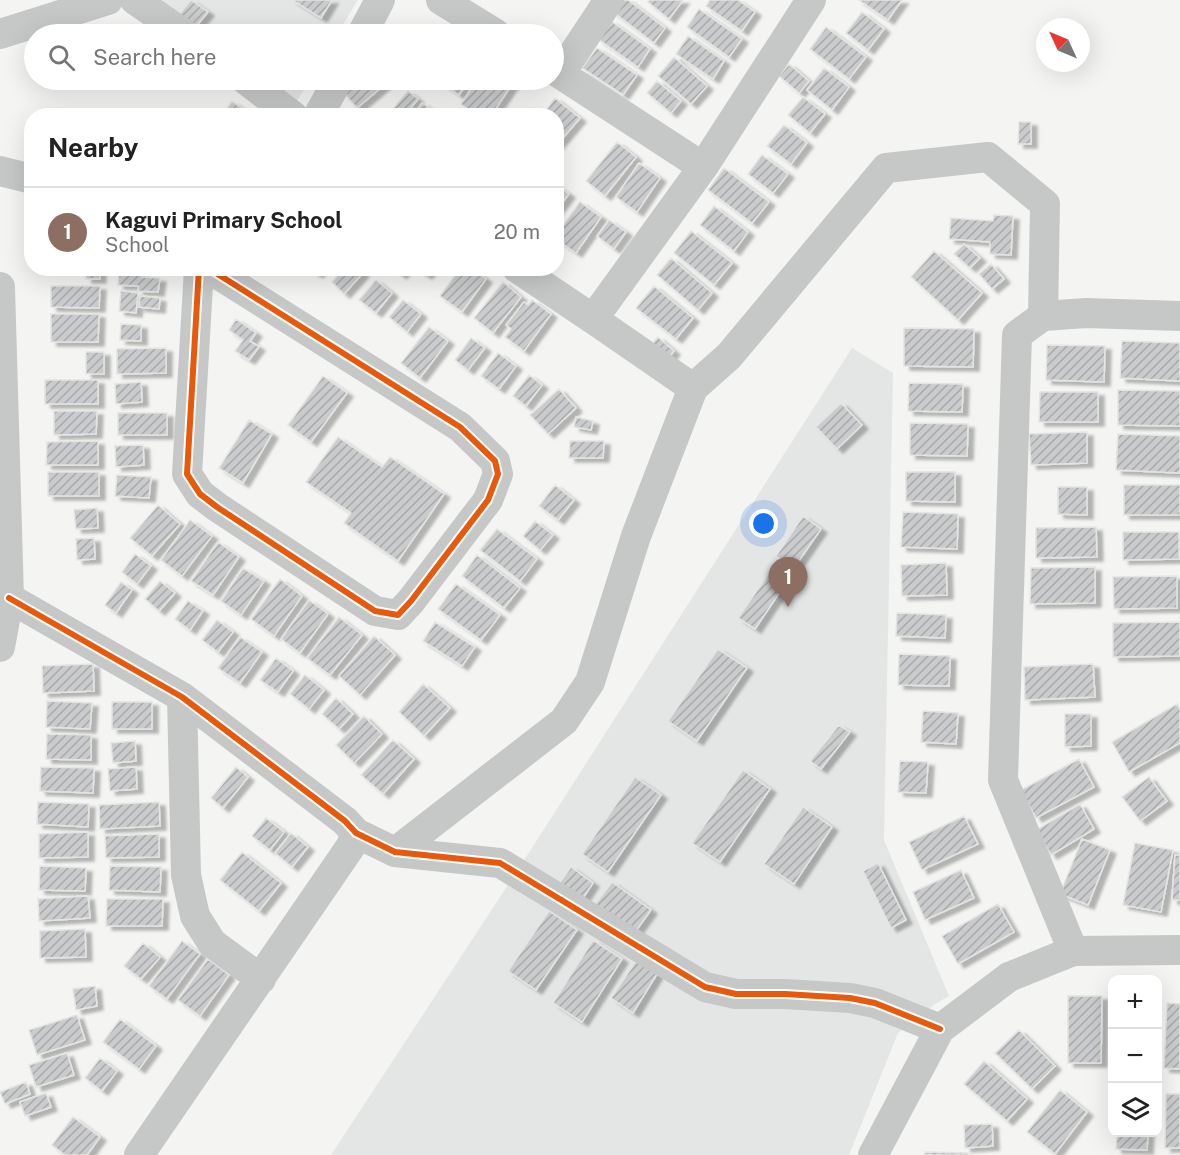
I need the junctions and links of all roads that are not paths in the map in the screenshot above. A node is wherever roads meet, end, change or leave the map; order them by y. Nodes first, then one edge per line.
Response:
1 (108, 0) edge
2 (135, 0) edge
3 (380, 0) edge
4 (441, 0) edge
5 (609, 0) edge
6 (811, 0) edge
7 (32, 24) edge
8 (170, 24) edge
9 (367, 24) edge
10 (480, 24) edge
11 (24, 26) edge
12 (0, 34) edge
13 (564, 61) edge
14 (564, 77) edge
15 (259, 90) edge
16 (332, 90) edge
17 (283, 108) edge
18 (322, 108) edge
19 (703, 166) junction
20 (0, 171) edge
21 (24, 178) edge
22 (199, 276) edge
23 (221, 276) edge
24 (529, 276) edge
25 (0, 287) edge
26 (1043, 316) junction
27 (1180, 316) edge
28 (593, 320) junction
29 (1, 333) edge
30 (693, 388) junction
31 (9, 598) junction
32 (0, 647) edge
33 (182, 697) junction
34 (356, 833) junction
35 (395, 852) junction
36 (1180, 950) edge
37 (1073, 951) junction
38 (261, 979) junction
39 (940, 1029) junction
40 (139, 1155) edge
41 (873, 1155) edge

1 - 7 street
2 - 8 street
3 - 9 street
4 - 10 street
5 - 13 street
6 - 19 street
11 - 12 street
14 - 19 street
15 - 17 street
16 - 18 street
19 - 28 street
20 - 21 street
22 - 23 street
24 - 28 street
25 - 29 street
26 - 27 street
26 - 30 street
26 - 37 street
28 - 30 street
29 - 31 street
30 - 35 street
31 - 32 street
31 - 33 street
33 - 34 street
33 - 38 street
34 - 35 street
34 - 38 street
35 - 39 street
36 - 37 street
37 - 39 street
38 - 40 street
39 - 41 street

